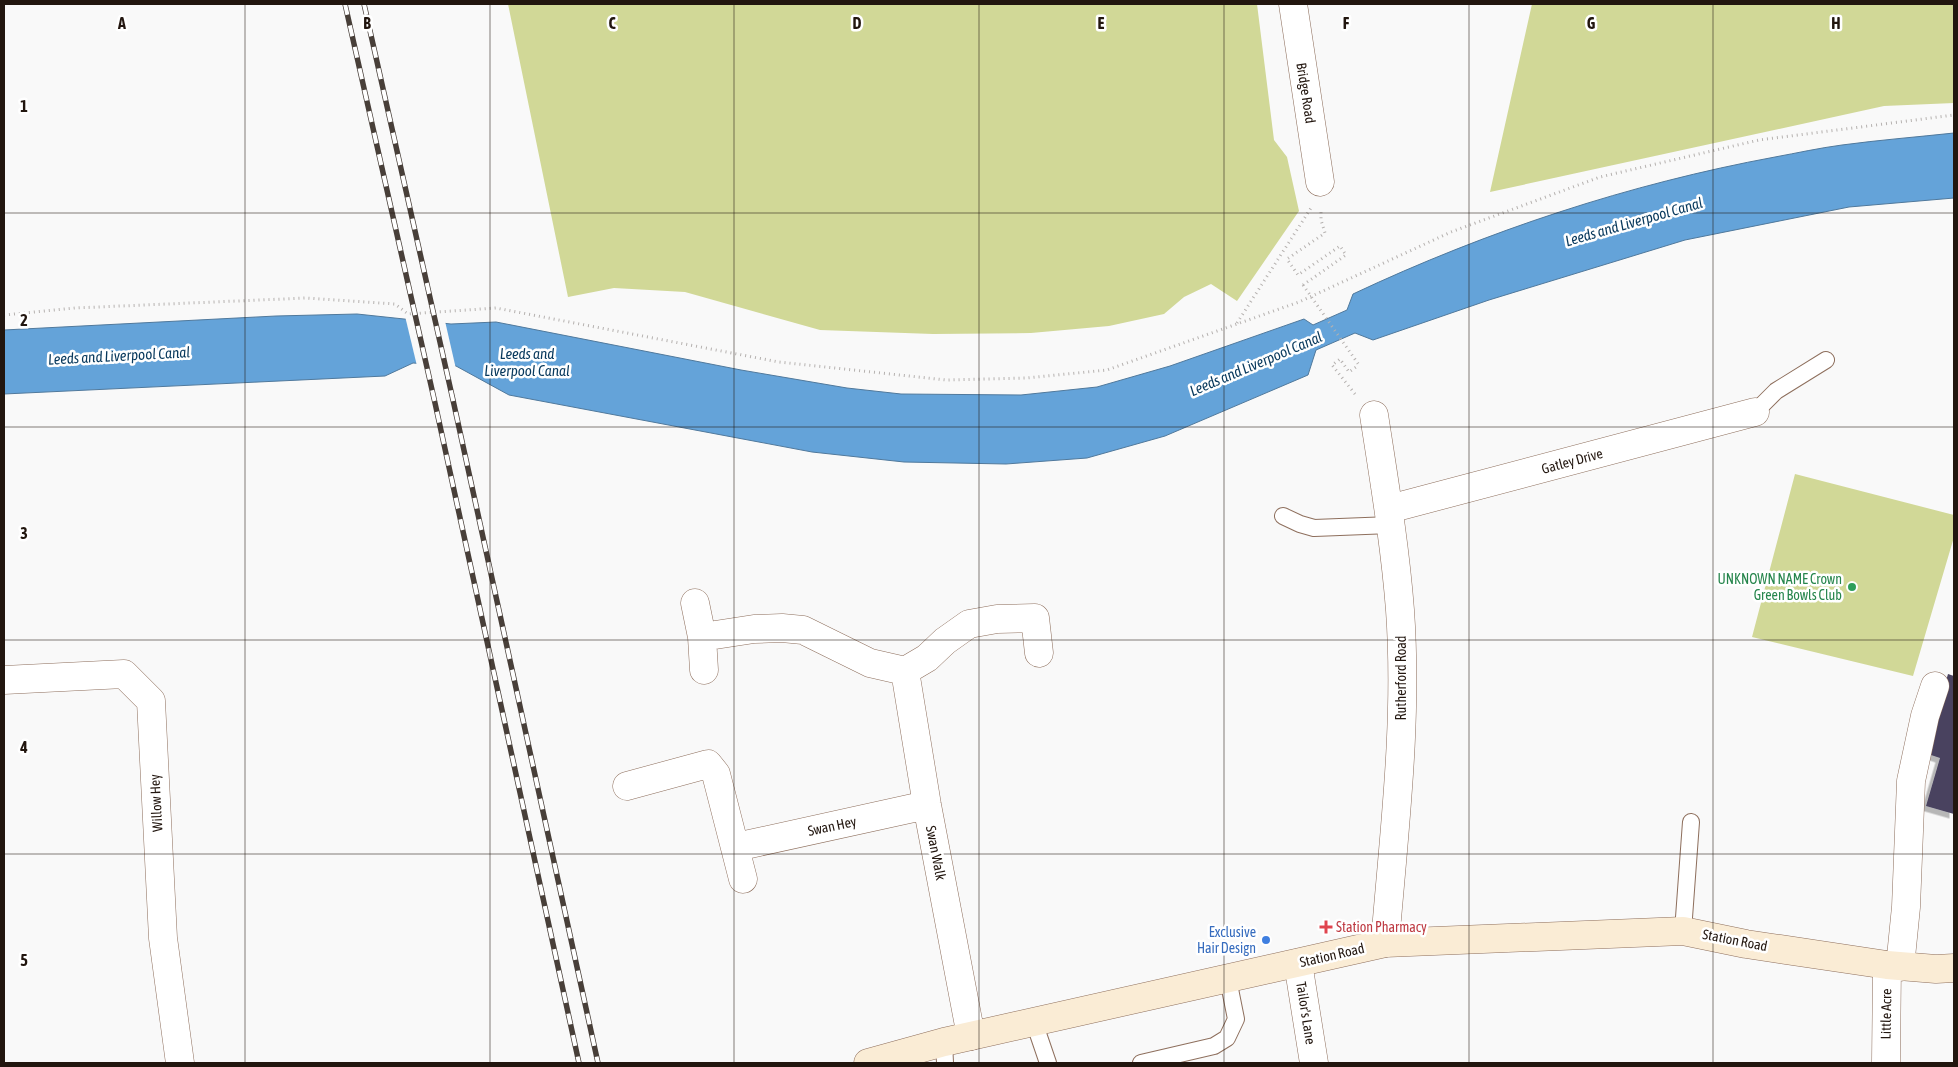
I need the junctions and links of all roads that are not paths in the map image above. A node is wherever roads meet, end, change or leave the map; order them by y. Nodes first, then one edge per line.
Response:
1 (1293, 4) edge
2 (1320, 182) road end
3 (1826, 360) dead end
4 (1755, 412) joint
5 (1374, 415) dead end
6 (1283, 516) dead end
7 (1390, 517) junction
8 (695, 603) dead end
9 (702, 638) junction
10 (1039, 653) dead end
11 (704, 670) dead end
12 (905, 670) junction
13 (4, 680) edge
14 (1936, 686) dead end
15 (627, 786) dead end
16 (927, 805) junction
17 (1691, 822) dead end
18 (736, 847) junction
19 (744, 879) dead end
20 (1683, 931) junction
21 (1385, 943) junction
22 (1298, 963) junction
23 (1894, 966) junction
24 (1954, 968) edge
25 (1228, 979) junction
26 (1034, 1022) junction
27 (971, 1036) junction
28 (944, 1052) edge
29 (180, 1063) edge
30 (870, 1063) edge
31 (1048, 1063) edge
32 (1140, 1063) edge
33 (1314, 1063) edge
34 (1886, 1063) edge

1 - 2 street, Bridge Road
3 - 4 lane
4 - 7 street, Gatley Drive
5 - 7 street, Rutherford Road
6 - 7 lane
7 - 21 street, Rutherford Road
8 - 9 street
9 - 11 street
9 - 12 street
10 - 12 street
12 - 16 street, Swan Walk
13 - 29 street, Willow Hey
14 - 23 street, Little Acre
15 - 18 street
16 - 18 street, Swan Hey
16 - 27 street, Swan Walk
17 - 20 lane
18 - 19 street
20 - 21 street, Station Road
20 - 23 street, Station Road
21 - 22 street, Station Road
22 - 25 street, Station Road
22 - 33 street, Tailor's Lane
23 - 24 street, Station Road
23 - 34 street, Little Acre
25 - 26 street, Station Road
25 - 32 lane
26 - 27 street, Station Road
26 - 31 lane
27 - 28 street, Station Road
28 - 30 street, Station Road

